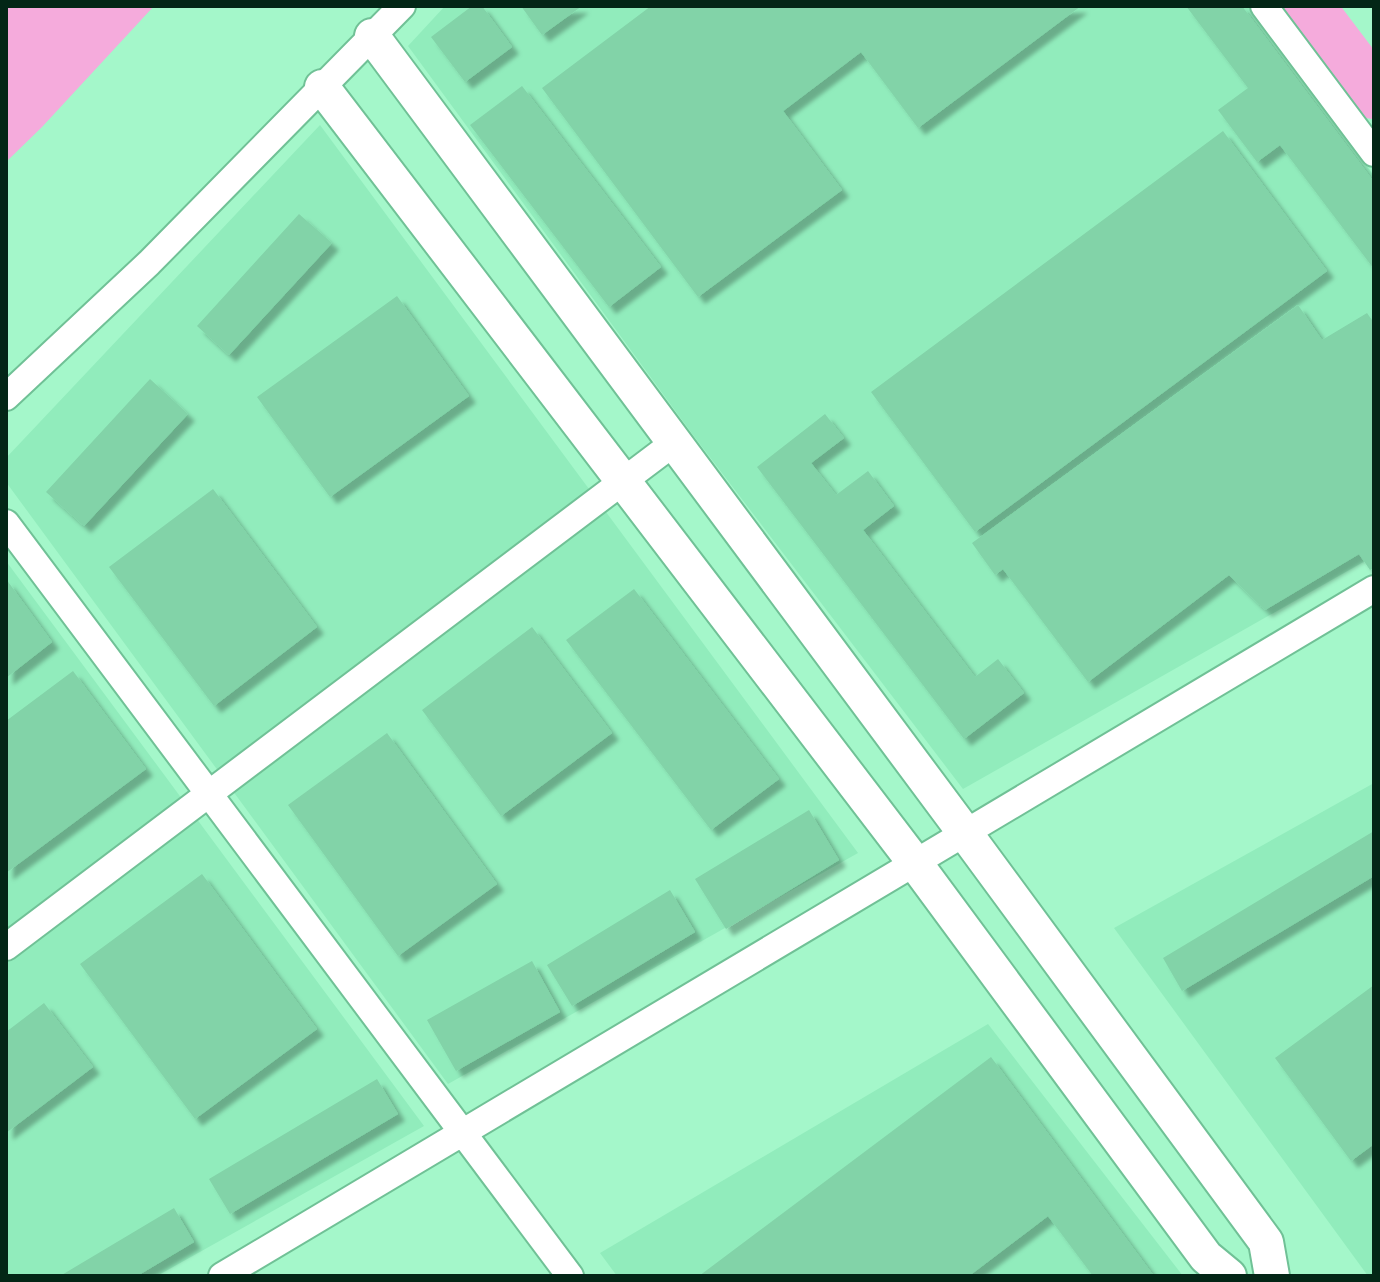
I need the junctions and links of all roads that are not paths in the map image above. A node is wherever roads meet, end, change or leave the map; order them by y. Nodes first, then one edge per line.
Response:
1 (402, 6) edge
2 (1264, 6) edge
3 (372, 36) junction
4 (322, 87) junction
5 (1374, 153) edge
6 (6, 397) edge
7 (675, 442) junction
8 (623, 481) junction
9 (6, 523) edge
10 (1374, 589) edge
11 (209, 795) junction
12 (965, 833) junction
13 (915, 863) junction
14 (6, 947) edge
15 (461, 1134) junction
16 (222, 1276) edge
17 (570, 1276) edge
18 (1229, 1276) edge
19 (1272, 1276) edge

1 - 3 street
2 - 5 street
3 - 4 street
3 - 7 street
4 - 6 street
4 - 8 street
7 - 8 street
7 - 12 street
8 - 11 street
8 - 13 street
9 - 11 street
10 - 12 street
11 - 14 street
11 - 15 street
12 - 13 street
12 - 19 street
13 - 15 street
13 - 18 street
15 - 16 street
15 - 17 street

